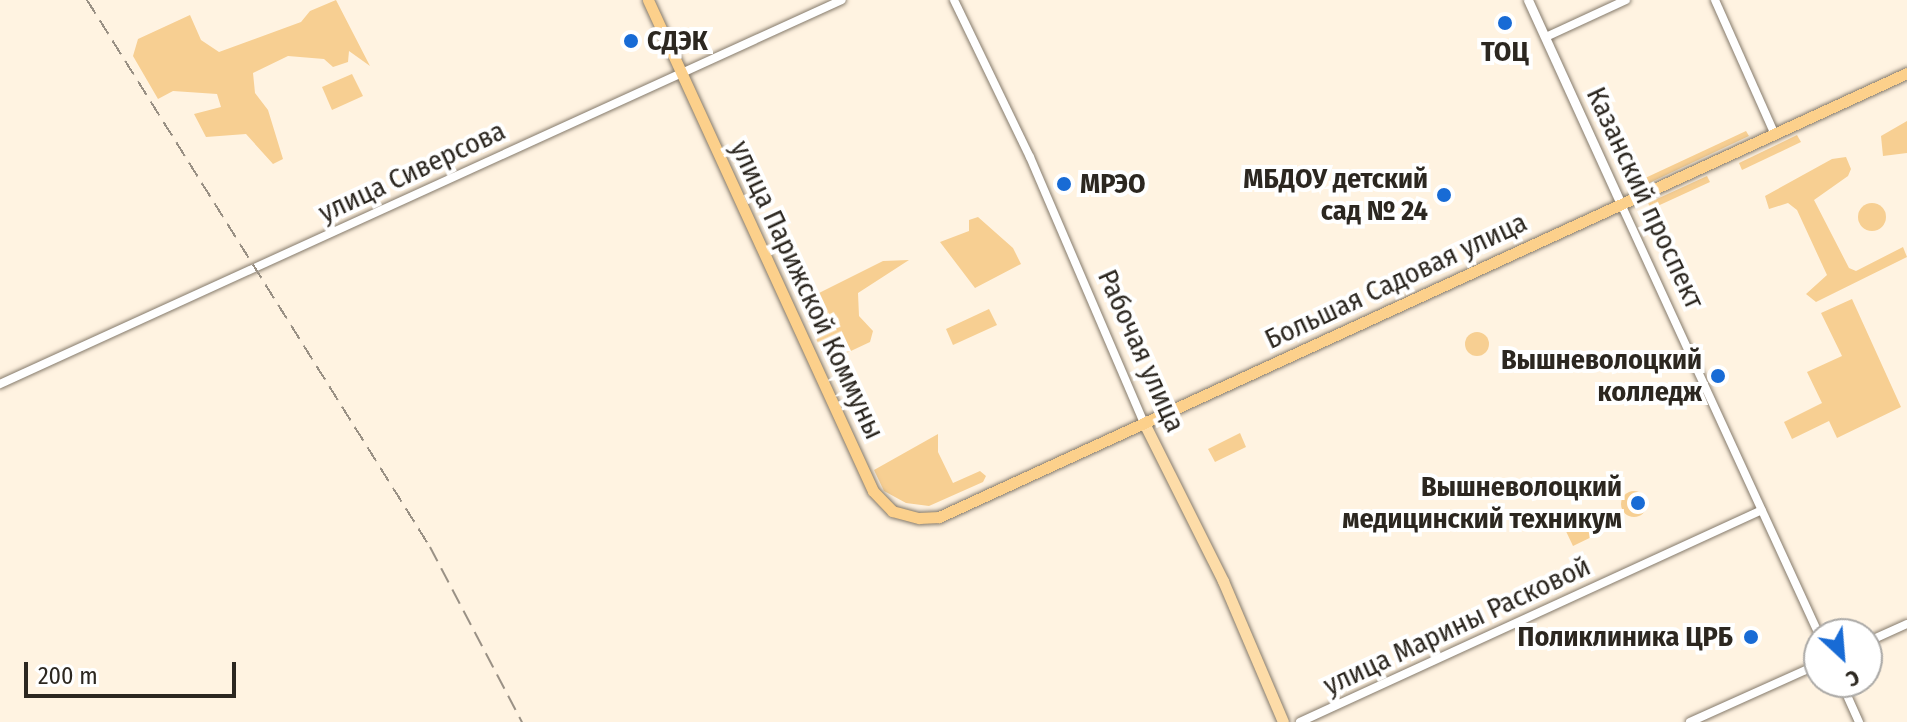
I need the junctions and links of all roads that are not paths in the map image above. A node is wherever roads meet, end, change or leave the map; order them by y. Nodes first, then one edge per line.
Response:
1 (648, 0) edge
2 (842, 0) edge
3 (954, 0) edge
4 (1528, 0) edge
5 (1626, 0) edge
6 (1715, 0) edge
7 (1546, 37) junction
8 (1907, 73) edge
9 (682, 74) junction
10 (1775, 135) junction
11 (1621, 204) junction
12 (0, 384) edge
13 (1144, 423) junction
14 (1762, 510) junction
15 (903, 516) joint
16 (1812, 618) edge
17 (1907, 624) edge
18 (1883, 635) edge
19 (1803, 671) edge
20 (1848, 698) edge
21 (1283, 722) edge
22 (1300, 722) edge
23 (1690, 722) edge
24 (1859, 722) edge

1 - 9 highway, улица Парижской Коммуны
2 - 9 street, улица Сиверсова
3 - 13 street, Рабочая улица
4 - 7 main road, Казанский проспект
5 - 7 street
6 - 10 street
7 - 11 main road, Казанский проспект
8 - 10 highway, Большая Садовая улица
9 - 12 street, улица Сиверсова
9 - 15 highway, улица Парижской Коммуны
10 - 11 highway, Большая Садовая улица
11 - 13 highway, Большая Садовая улица
11 - 14 street, Казанский проспект
13 - 15 highway, Большая Садовая улица
13 - 21 main road, Рабочая улица
14 - 16 street, Казанский проспект
14 - 22 street, улица Марины Расковой
17 - 18 street
19 - 23 street
20 - 24 street

